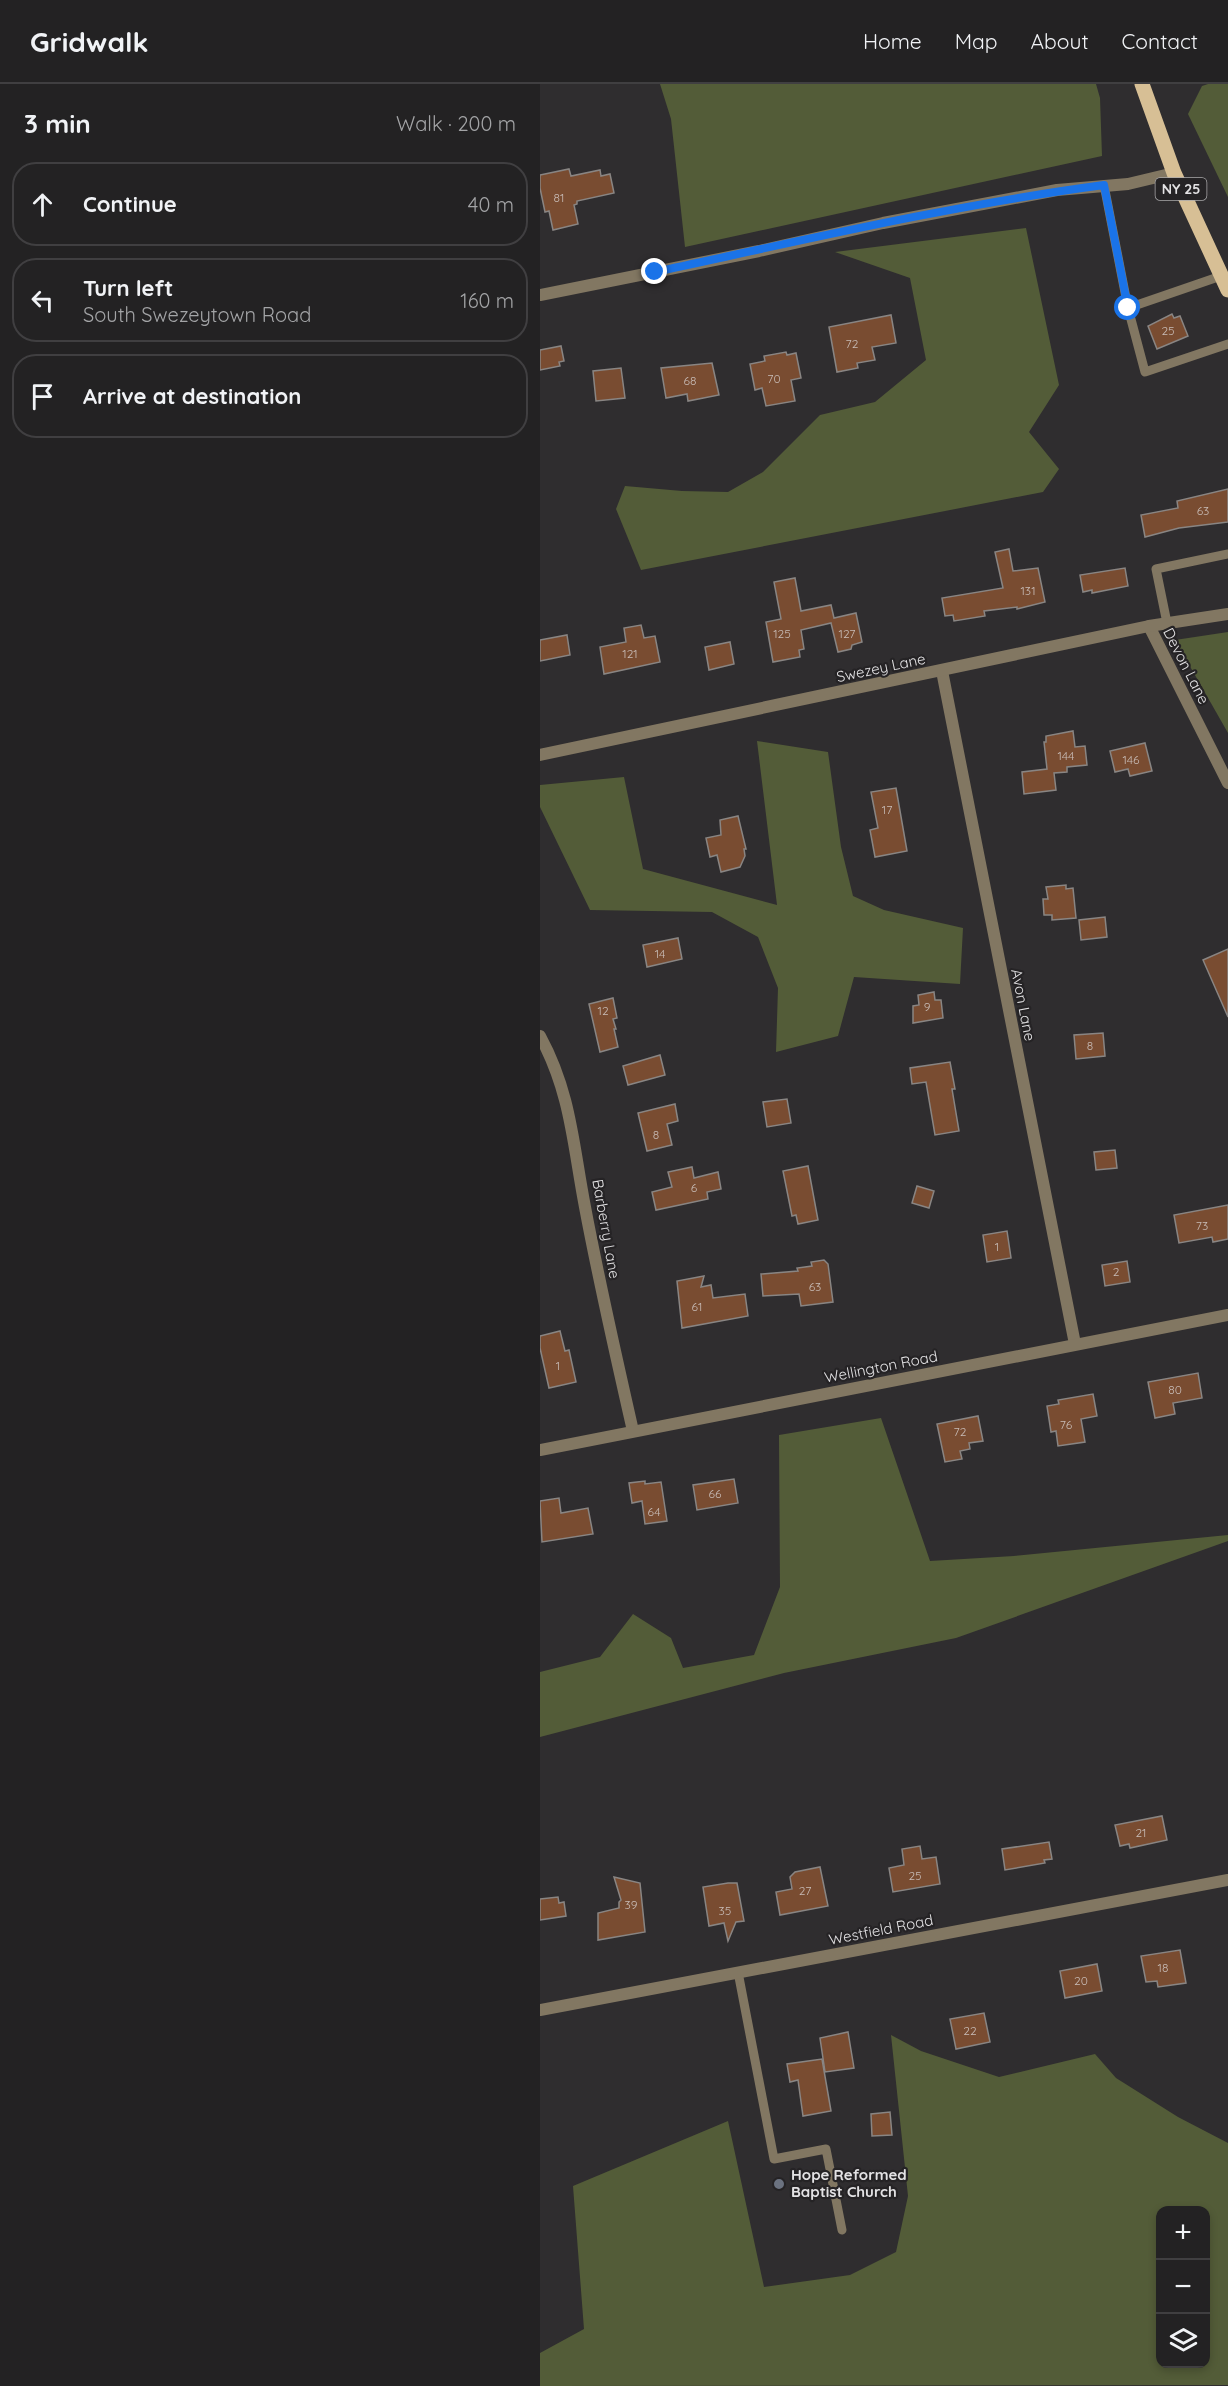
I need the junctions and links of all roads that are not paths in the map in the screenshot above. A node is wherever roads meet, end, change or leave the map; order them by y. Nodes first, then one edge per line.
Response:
1 (1144, 84) edge
2 (1174, 173) junction
3 (1104, 185) junction
4 (1221, 276) junction
5 (1228, 290) edge
6 (540, 295) edge
7 (1128, 308) junction
8 (1228, 344) edge
9 (1228, 554) edge
10 (1228, 614) edge
11 (1167, 623) junction
12 (1149, 626) junction
13 (942, 671) junction
14 (540, 755) edge
15 (1228, 783) edge
16 (540, 1036) edge
17 (1228, 1314) edge
18 (1076, 1344) junction
19 (633, 1431) junction
20 (540, 1450) edge
21 (1228, 1880) edge
22 (738, 1972) junction
23 (540, 2010) edge
24 (842, 2230) dead end

1 - 2 main road, NY 25
2 - 3 street
2 - 4 main road, NY 25
3 - 6 street
3 - 7 lane
4 - 5 main road, NY 25
4 - 7 lane
7 - 8 lane
9 - 11 lane
10 - 11 street, Swezey Lane
11 - 12 street, Swezey Lane
12 - 13 street, Swezey Lane
12 - 15 street, Devon Lane
13 - 14 street, Swezey Lane
13 - 18 street, Avon Lane
16 - 19 street, Barberry Lane
17 - 18 street, Wellington Road
18 - 19 street, Wellington Road
19 - 20 street, Wellington Road
21 - 22 street, Westfield Road
22 - 23 street, Westfield Road
22 - 24 lane

